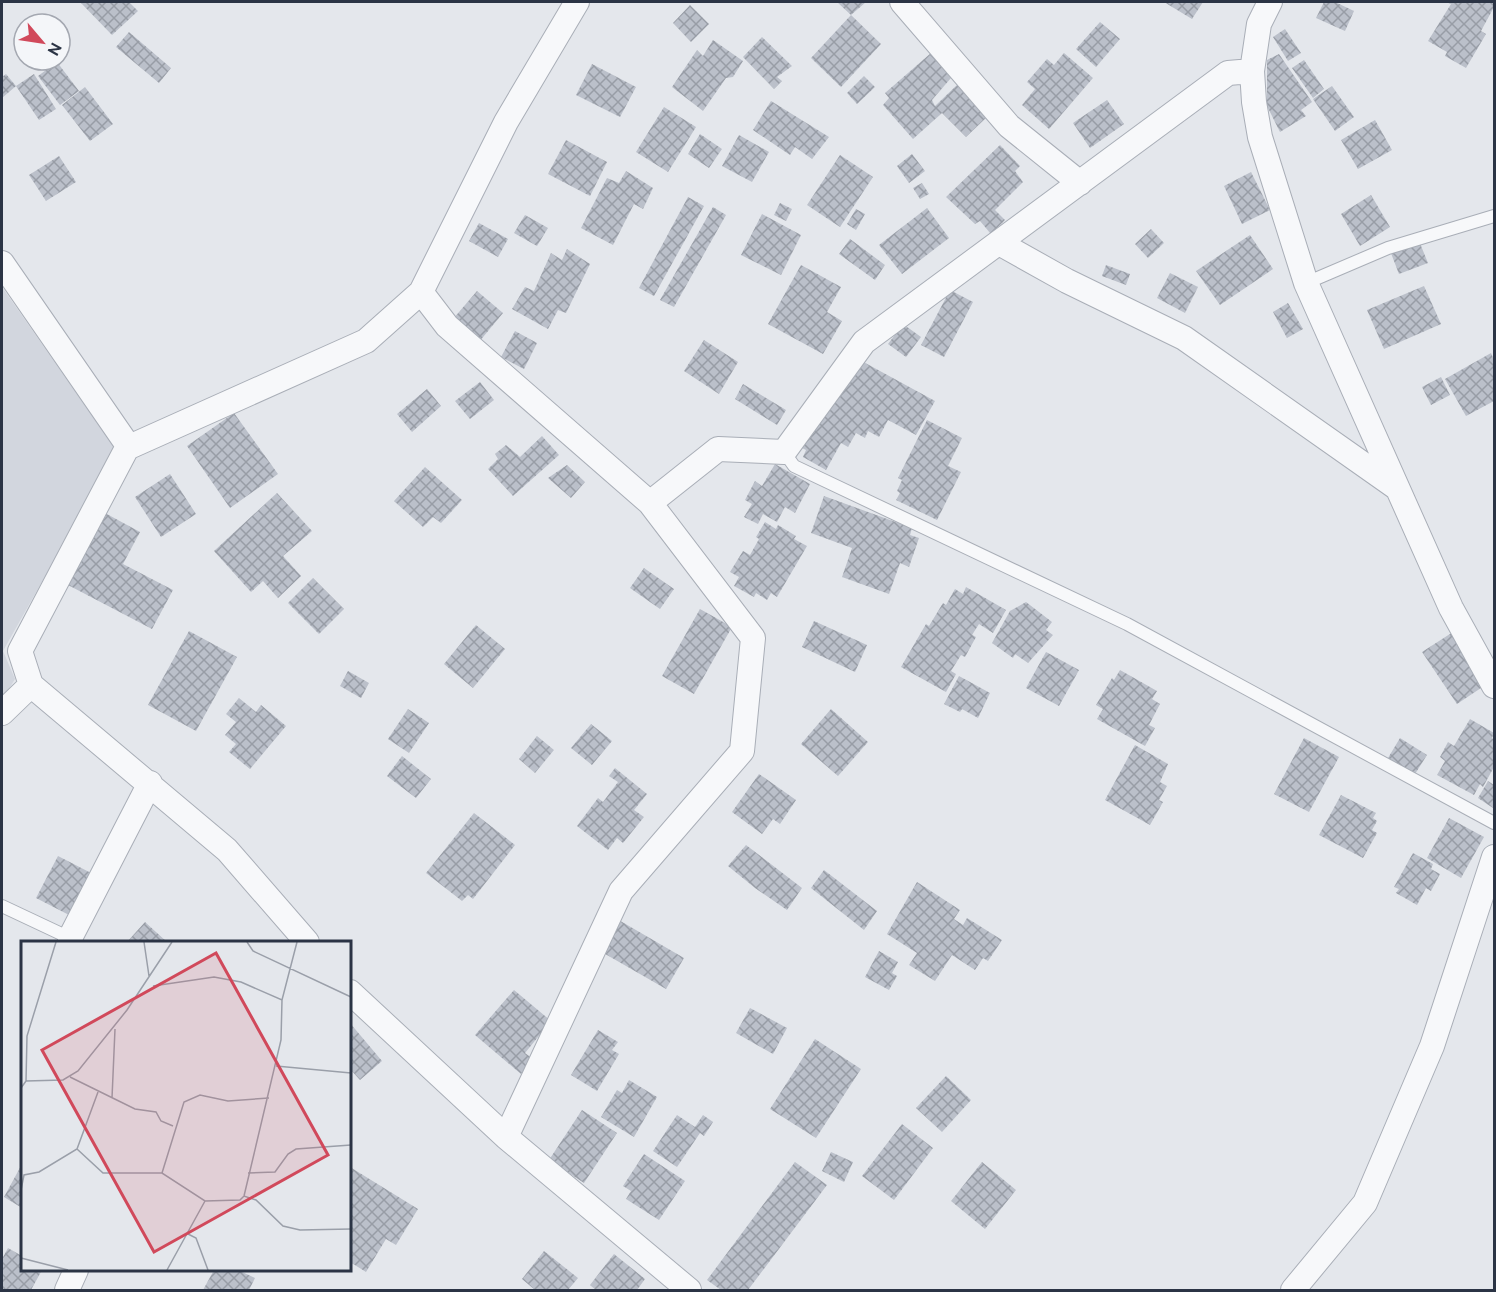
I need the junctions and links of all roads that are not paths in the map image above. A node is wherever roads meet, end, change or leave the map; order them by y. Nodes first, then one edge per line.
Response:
1 (578, 2) edge
2 (902, 2) edge
3 (1270, 2) edge
4 (1252, 71) junction
5 (1080, 183) junction
6 (1494, 216) edge
7 (999, 243) junction
8 (2, 263) edge
9 (1306, 283) junction
10 (421, 292) junction
11 (129, 447) junction
12 (784, 452) junction
13 (1397, 488) junction
14 (650, 503) junction
15 (31, 685) junction
16 (1494, 686) edge
17 (2, 713) edge
18 (150, 783) junction
19 (1494, 823) edge
20 (1494, 857) edge
21 (2, 906) edge
22 (71, 940) edge
23 (306, 941) edge
24 (351, 993) edge
25 (506, 1137) junction
26 (75, 1271) edge
27 (664, 1282) edge
28 (67, 1290) edge
29 (689, 1290) edge
30 (1293, 1290) edge

1 - 10 street
2 - 5 street
3 - 4 street
4 - 5 street
4 - 9 street
5 - 7 street
6 - 9 lane
7 - 12 street
7 - 13 street
8 - 11 street
9 - 13 street
10 - 11 street
10 - 14 street
11 - 15 street
12 - 14 street
12 - 19 lane
13 - 16 street
14 - 25 street
15 - 17 street
15 - 18 street
18 - 22 street
18 - 23 street
20 - 30 street
21 - 22 lane
24 - 25 street
25 - 27 street
26 - 28 street
27 - 29 street

